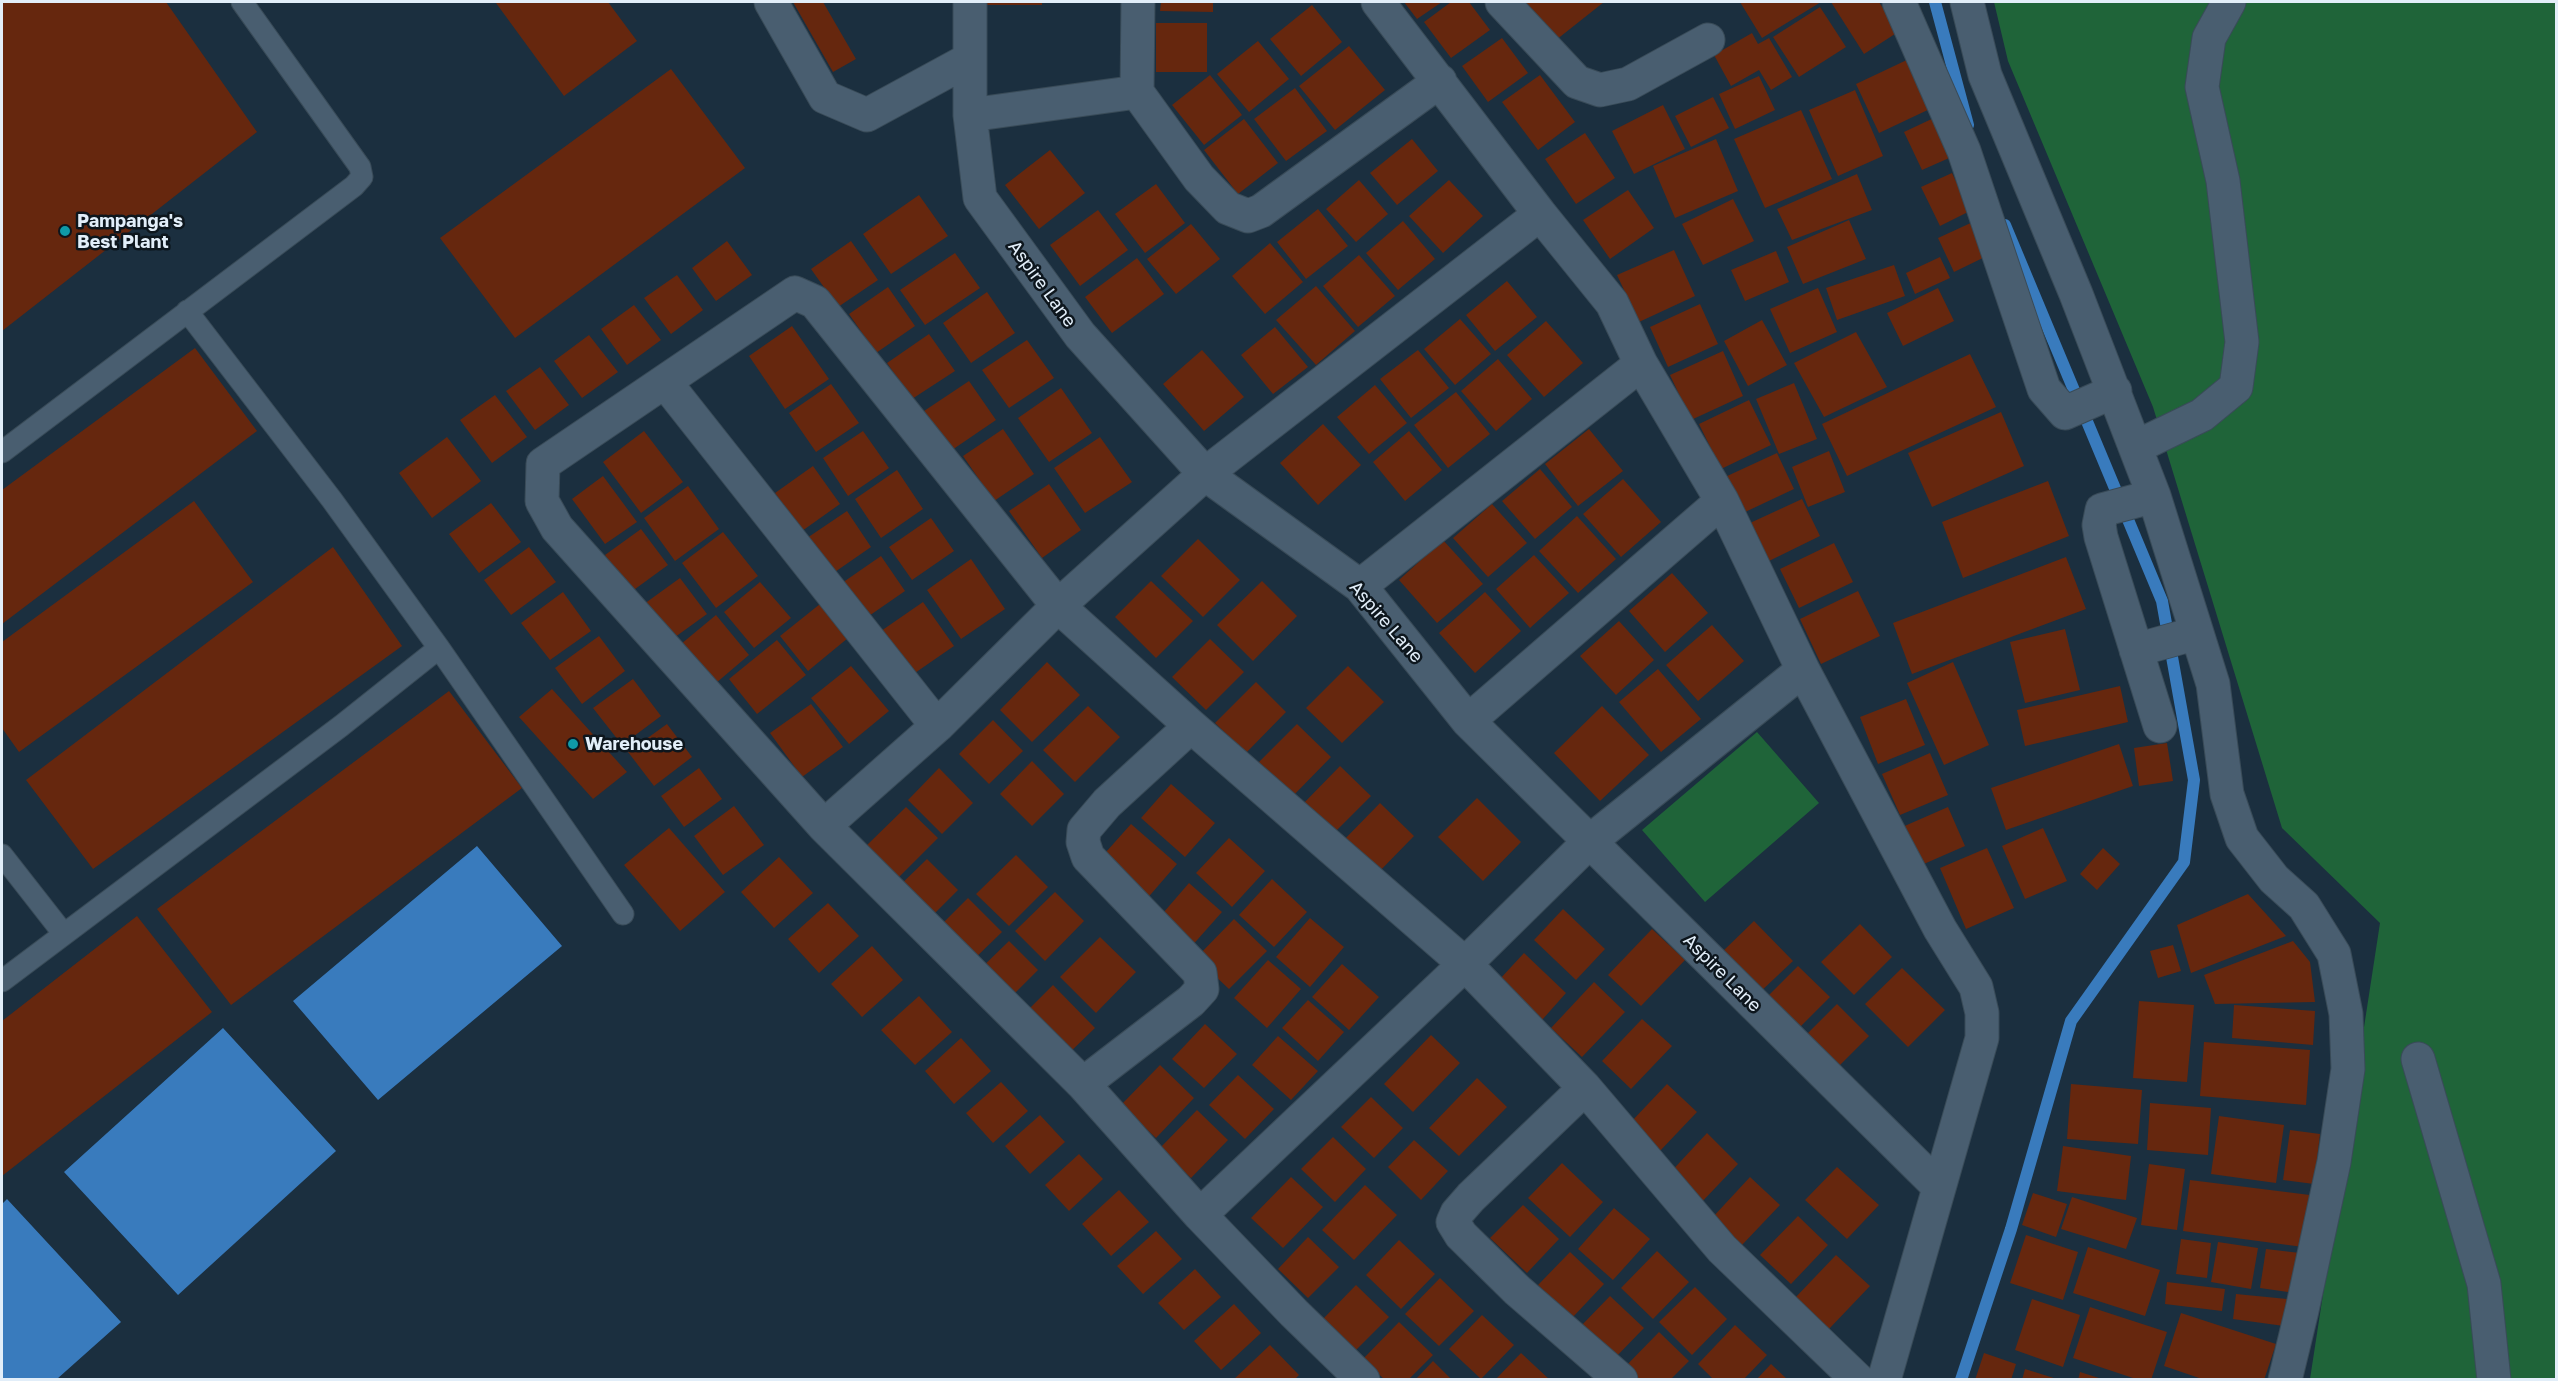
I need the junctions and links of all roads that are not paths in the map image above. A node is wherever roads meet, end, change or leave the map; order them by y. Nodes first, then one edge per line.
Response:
1 (242, 2) edge
2 (771, 2) edge
3 (970, 2) edge
4 (1138, 2) edge
5 (1378, 2) edge
6 (1502, 2) edge
7 (1899, 2) edge
8 (1967, 2) edge
9 (2229, 2) edge
10 (1708, 40) dead end
11 (970, 59) junction
12 (1440, 81) junction
13 (1137, 92) junction
14 (970, 115) junction
15 (1540, 214) junction
16 (187, 311) junction
17 (1641, 364) junction
18 (665, 382) junction
19 (2108, 395) junction
20 (2136, 447) junction
21 (2, 452) edge
22 (1205, 474) junction
23 (2149, 497) junction
24 (1722, 501) junction
25 (1360, 586) junction
26 (1058, 606) junction
27 (2166, 642) junction
28 (439, 648) junction
29 (1803, 670) junction
30 (1468, 721) junction
31 (937, 726) junction
32 (1191, 726) junction
33 (2160, 726) dead end
34 (824, 826) junction
35 (1589, 842) junction
36 (2, 855) edge
37 (623, 914) dead end
38 (63, 933) junction
39 (1465, 964) junction
40 (2, 981) edge
41 (2418, 1059) dead end
42 (1083, 1084) junction
43 (1585, 1088) junction
44 (1938, 1186) junction
45 (1200, 1215) junction
46 (1363, 1380) edge
47 (1621, 1380) edge
48 (1858, 1380) edge
49 (1884, 1380) edge
50 (2284, 1380) edge
51 (2494, 1380) edge

1 - 16 lane
2 - 11 street
3 - 11 street, Aspire Lane
4 - 13 street
5 - 12 street
6 - 10 street
7 - 19 street
8 - 19 street
9 - 20 street
11 - 14 street, Aspire Lane
12 - 13 street
12 - 15 street
13 - 14 street
14 - 22 street, Aspire Lane
15 - 17 street
15 - 22 street
16 - 21 lane
16 - 28 lane
17 - 24 street
17 - 25 street
18 - 26 street
18 - 31 street
18 - 34 street
19 - 20 street
20 - 23 street
22 - 25 street, Aspire Lane
22 - 26 street
23 - 27 street
23 - 27 street
24 - 29 street
24 - 30 street
25 - 30 street, Aspire Lane
26 - 31 street
26 - 32 street
27 - 33 street
27 - 50 street
28 - 37 lane
28 - 38 lane
29 - 35 street
29 - 44 street
30 - 35 street, Aspire Lane
31 - 34 street
32 - 39 street
32 - 42 street
34 - 42 street
35 - 39 street
35 - 44 street, Aspire Lane
36 - 38 lane
38 - 40 lane
39 - 43 street
39 - 45 street
41 - 51 street
42 - 45 street
43 - 47 street
43 - 48 street
44 - 49 street
45 - 46 street

